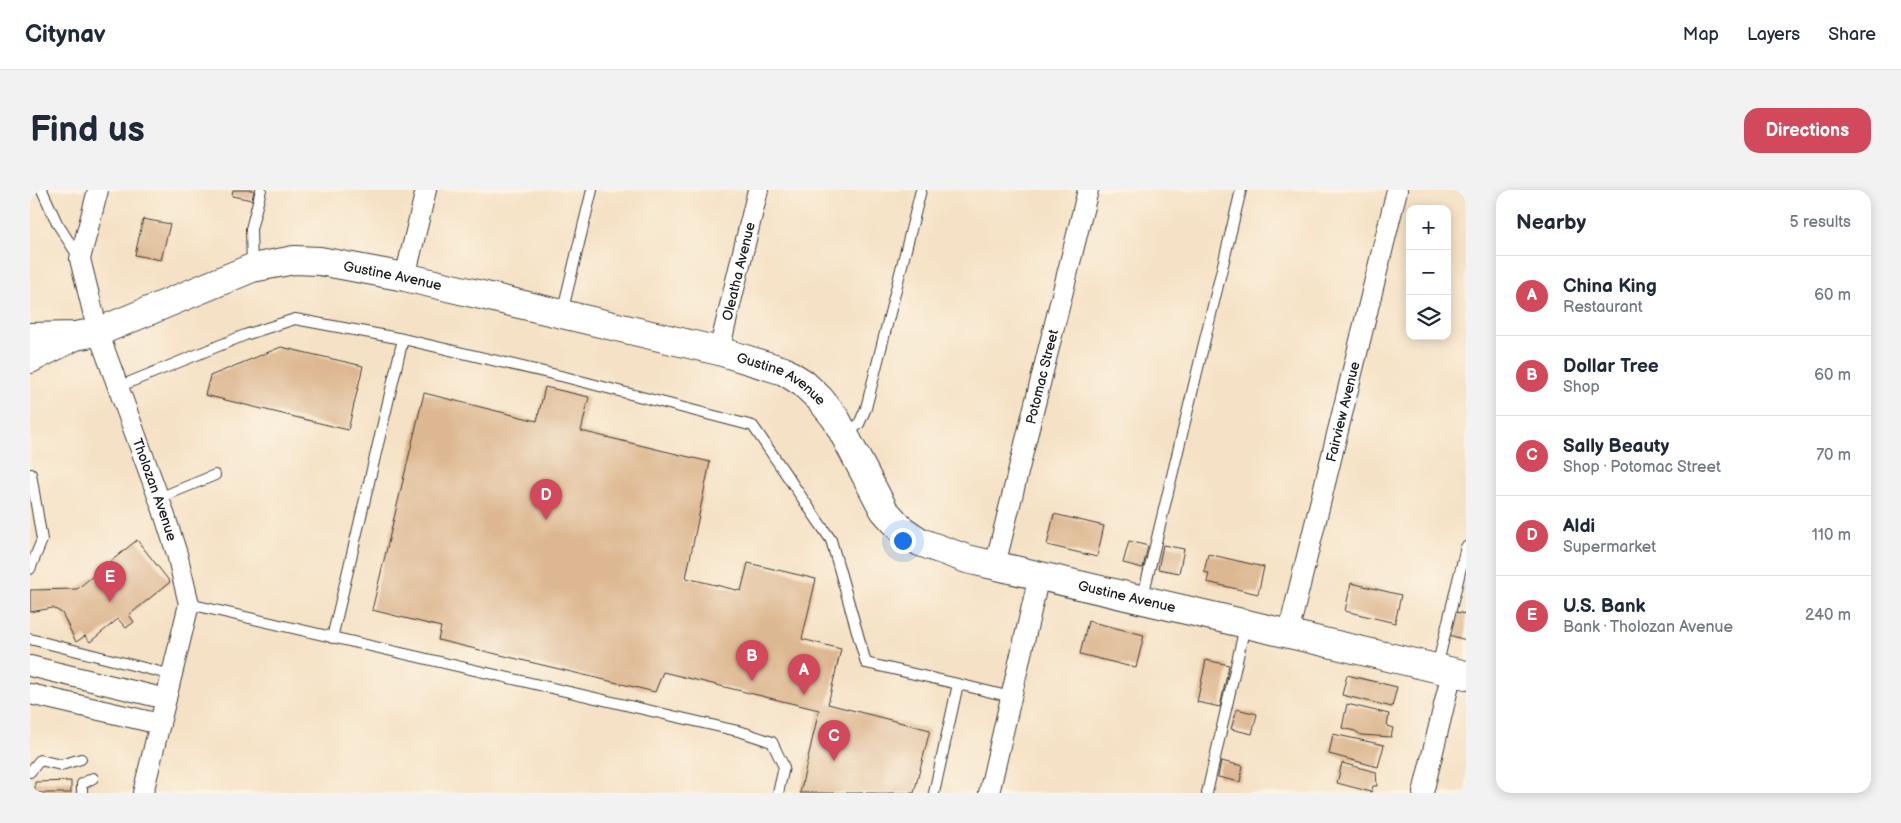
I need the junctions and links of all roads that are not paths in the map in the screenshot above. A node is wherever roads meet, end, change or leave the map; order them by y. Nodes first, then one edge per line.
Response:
1 (42, 190) edge
2 (98, 190) edge
3 (261, 190) edge
4 (426, 190) edge
5 (592, 190) edge
6 (758, 190) edge
7 (921, 190) edge
8 (1088, 190) edge
9 (1241, 190) edge
10 (1397, 190) edge
11 (80, 259) junction
12 (252, 268) junction
13 (405, 278) junction
14 (562, 315) junction
15 (86, 334) junction
16 (30, 337) edge
17 (403, 340) junction
18 (719, 351) junction
19 (30, 358) edge
20 (118, 387) junction
21 (845, 434) junction
22 (31, 474) dead end
23 (215, 475) dead end
24 (159, 498) junction
25 (1466, 547) edge
26 (996, 565) junction
27 (30, 569) edge
28 (1039, 576) junction
29 (1142, 600) junction
30 (189, 604) junction
31 (1245, 624) junction
32 (1288, 634) junction
33 (30, 638) edge
34 (332, 638) junction
35 (30, 666) edge
36 (1452, 671) edge
37 (172, 675) junction
38 (958, 684) junction
39 (30, 694) edge
40 (1012, 696) junction
41 (166, 699) junction
42 (160, 724) junction
43 (81, 759) dead end
44 (30, 772) edge
45 (93, 778) dead end
46 (82, 793) edge
47 (142, 793) edge
48 (778, 793) edge
49 (934, 793) edge
50 (989, 793) edge
51 (1207, 793) edge
52 (1423, 793) edge

1 - 11 lane
2 - 11 street, Tholozan Avenue
3 - 12 lane
4 - 13 street
5 - 14 lane
6 - 18 street, Oleatha Avenue
7 - 21 lane
8 - 26 street, Potomac Street
9 - 29 lane
10 - 32 street, Fairview Avenue
11 - 15 street, Tholozan Avenue
12 - 13 street, Gustine Avenue
12 - 15 street, Gustine Avenue
13 - 14 street, Gustine Avenue
14 - 18 street, Gustine Avenue
15 - 16 street, Gustine Avenue
15 - 19 street
15 - 20 street, Tholozan Avenue
17 - 20 lane
17 - 34 lane
17 - 38 lane
18 - 21 street, Gustine Avenue
20 - 24 street, Tholozan Avenue
21 - 26 street, Gustine Avenue
22 - 27 lane
23 - 24 lane
24 - 30 street, Tholozan Avenue
25 - 36 lane
26 - 28 street, Gustine Avenue
28 - 29 street, Gustine Avenue
28 - 40 street
29 - 31 street, Gustine Avenue
30 - 34 lane
30 - 37 street, Tholozan Avenue
31 - 32 street, Gustine Avenue
31 - 51 lane
32 - 36 street, Gustine Avenue
33 - 37 lane
34 - 48 lane
35 - 41 street
36 - 52 street
37 - 41 street, Tholozan Avenue
38 - 40 lane
38 - 49 lane
39 - 42 street
40 - 50 street
41 - 42 street, Tholozan Avenue
42 - 47 street, Tholozan Avenue
43 - 44 lane
45 - 46 lane

